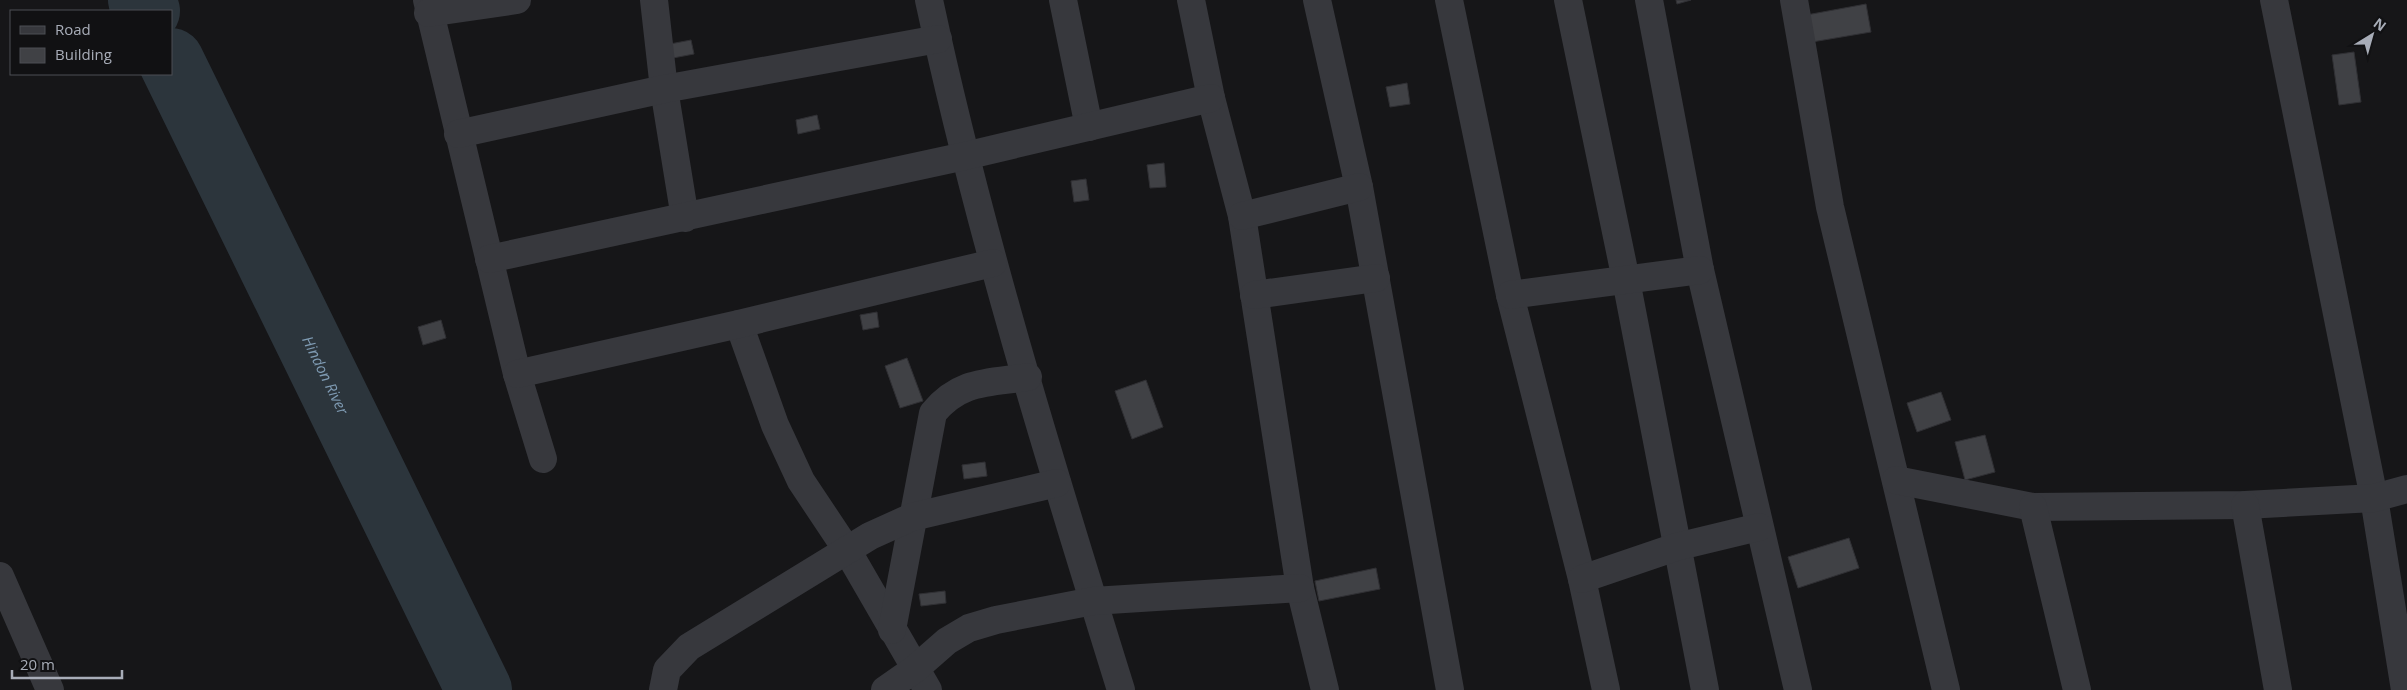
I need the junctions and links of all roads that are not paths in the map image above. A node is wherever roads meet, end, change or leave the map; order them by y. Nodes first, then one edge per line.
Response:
1 (517, 0) edge
2 (654, 0) edge
3 (929, 0) edge
4 (1063, 0) edge
5 (1191, 0) edge
6 (1317, 0) edge
7 (1449, 0) edge
8 (1568, 0) edge
9 (1649, 0) edge
10 (1794, 0) edge
11 (2274, 0) edge
12 (427, 6) edge
13 (938, 39) junction
14 (664, 89) junction
15 (1211, 98) junction
16 (1089, 127) junction
17 (458, 134) junction
18 (965, 156) junction
19 (1359, 187) junction
20 (1242, 216) junction
21 (685, 218) junction
22 (489, 260) junction
23 (993, 263) junction
24 (1700, 270) junction
25 (1376, 278) junction
26 (1626, 280) junction
27 (1254, 295) junction
28 (1510, 295) junction
29 (739, 324) junction
30 (517, 374) junction
31 (1028, 377) junction
32 (543, 459) dead end
33 (1896, 480) junction
34 (1057, 482) junction
35 (2407, 489) edge
36 (2374, 498) junction
37 (2245, 505) junction
38 (2033, 507) junction
39 (912, 517) junction
40 (1759, 527) junction
41 (1676, 547) junction
42 (847, 550) junction
43 (0, 576) edge
44 (1582, 579) junction
45 (1300, 588) junction
46 (1093, 601) junction
47 (892, 630) junction
48 (921, 680) edge
49 (50, 690) edge
50 (664, 690) edge
51 (885, 690) edge
52 (1120, 690) edge
53 (1325, 690) edge
54 (1450, 690) edge
55 (1606, 690) edge
56 (1705, 690) edge
57 (1798, 690) edge
58 (1946, 690) edge
59 (2077, 690) edge
60 (2278, 690) edge
61 (2405, 690) edge

1 - 12 street
2 - 14 street
3 - 13 street
4 - 16 street
5 - 15 street
6 - 19 street
7 - 28 street
8 - 26 street
9 - 24 street
10 - 33 street
11 - 36 street
12 - 17 street
13 - 14 street
13 - 18 street
14 - 17 street
14 - 21 street
15 - 16 street
15 - 20 street
16 - 18 street
17 - 22 street
18 - 21 street
18 - 23 street
19 - 20 street
19 - 25 street
20 - 27 street
21 - 22 street
22 - 30 street
23 - 29 street
23 - 31 street
24 - 26 street
24 - 40 street
25 - 27 street
25 - 54 street
26 - 28 street
26 - 41 street
27 - 45 street
28 - 44 street
29 - 30 street
29 - 42 street
30 - 32 street
31 - 34 street
31 - 39 street
33 - 38 street
33 - 58 street
34 - 39 street
34 - 46 street
35 - 36 street
36 - 37 street
36 - 61 street
37 - 38 street
37 - 60 street
38 - 59 street
39 - 42 street
39 - 47 street
40 - 41 street
40 - 57 street
41 - 44 street
41 - 56 street
42 - 47 street
42 - 50 street
43 - 49 street
44 - 55 street
45 - 46 street
45 - 53 street
46 - 48 street
46 - 52 street
47 - 48 street
48 - 51 street

